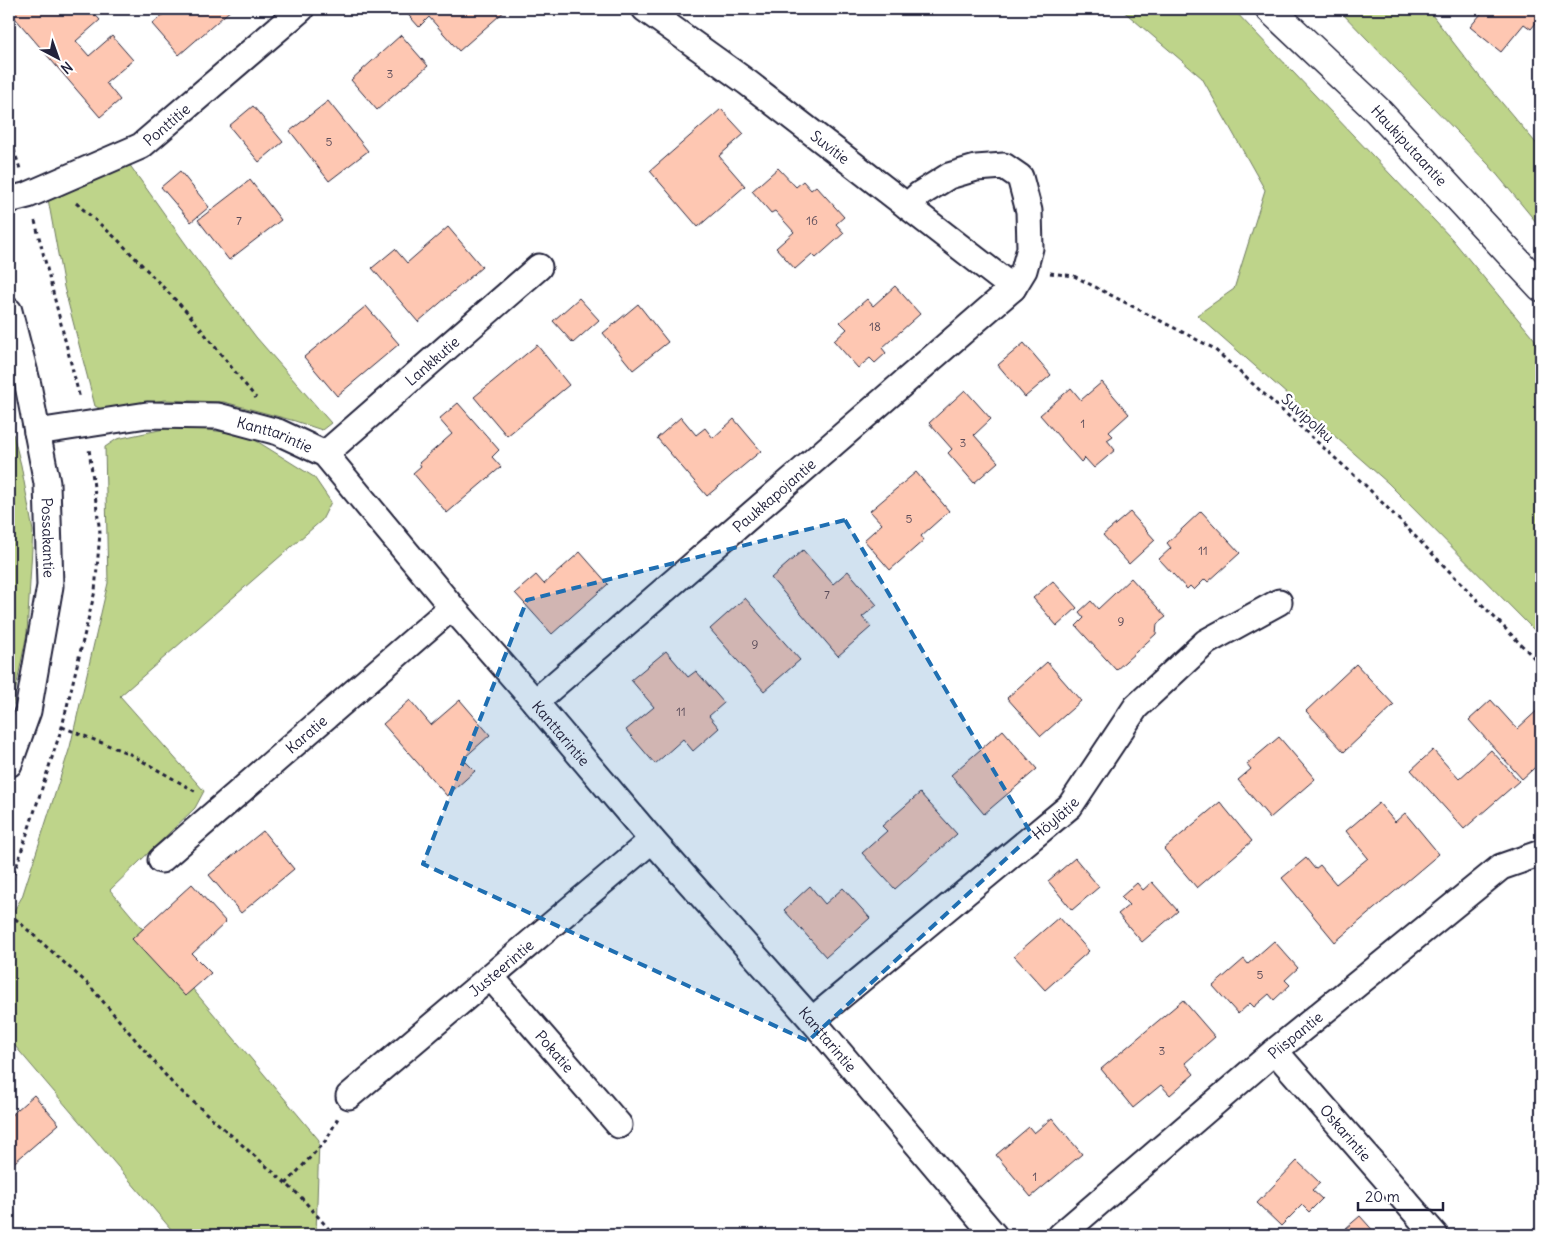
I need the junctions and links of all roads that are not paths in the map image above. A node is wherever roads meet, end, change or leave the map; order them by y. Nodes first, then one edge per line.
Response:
1 (301, 9) edge
2 (645, 9) edge
3 (1270, 9) edge
4 (9, 200) edge
5 (907, 206) junction
6 (539, 267) dead end
7 (1541, 287) edge
8 (1013, 288) junction
9 (9, 310) edge
10 (37, 432) junction
11 (325, 454) junction
12 (1279, 602) dead end
13 (452, 607) junction
14 (536, 702) junction
15 (9, 764) edge
16 (652, 840) junction
17 (1541, 853) edge
18 (161, 860) dead end
19 (491, 978) junction
20 (812, 1020) junction
21 (1276, 1050) junction
22 (350, 1096) road end
23 (619, 1125) dead end
24 (986, 1232) edge
25 (1061, 1235) edge
26 (1435, 1235) edge

1 - 4 street, Ponttitie
2 - 5 street, Suvitie
3 - 7 main road, Haukiputaantie
5 - 8 street, Suvitie
5 - 8 street
6 - 11 street, Lankkutie
8 - 14 street, Paukkapojantie
9 - 10 street, Possakantie
10 - 11 street, Kanttarintie
10 - 15 street, Possakantie
11 - 13 street, Kanttarintie
12 - 20 street, Höylätie
13 - 14 street, Kanttarintie
13 - 18 street, Karatie
14 - 16 street, Kanttarintie
16 - 19 street, Justeerintie
16 - 20 street, Kanttarintie
17 - 21 street, Piispantie
19 - 22 street, Justeerintie
19 - 23 street, Pokatie
20 - 24 street, Kanttarintie
21 - 25 street, Piispantie
21 - 26 street, Oskarintie

